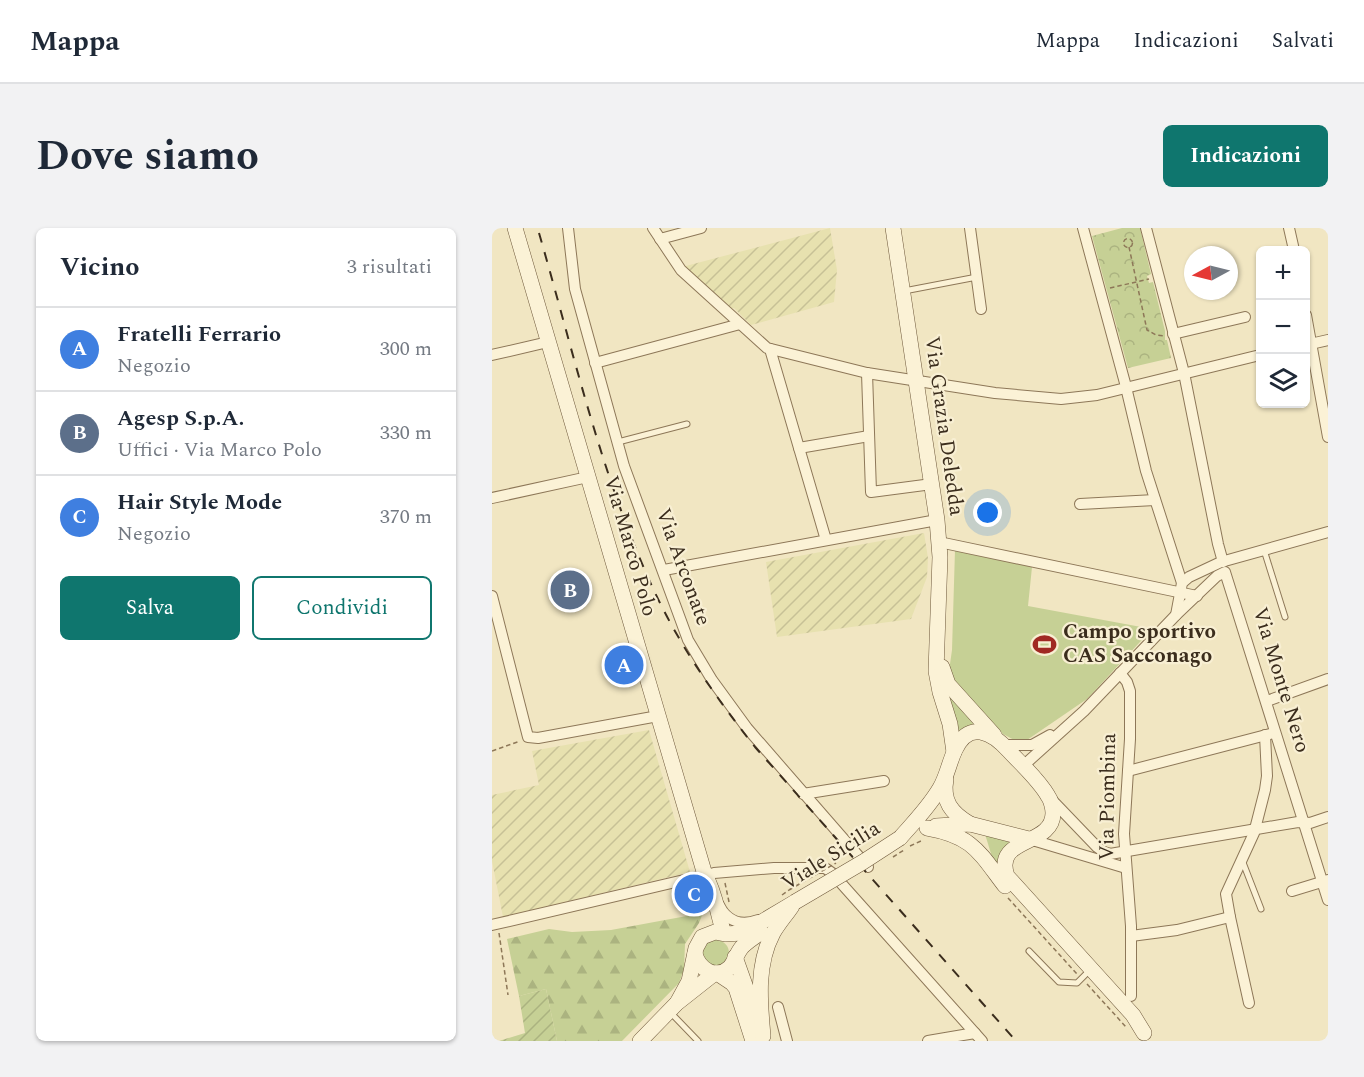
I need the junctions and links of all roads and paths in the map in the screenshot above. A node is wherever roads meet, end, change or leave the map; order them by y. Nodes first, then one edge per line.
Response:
1 (514, 228) edge
2 (568, 228) edge
3 (653, 228) edge
4 (700, 228) edge
5 (893, 228) edge
6 (970, 228) edge
7 (1083, 228) edge
8 (1146, 228) edge
9 (1289, 228) edge
10 (660, 238) junction
11 (1293, 246) edge
12 (1129, 247) dead end
13 (977, 277) junction
14 (1153, 278) dead end
15 (1137, 282) junction
16 (1105, 289) dead end
17 (902, 291) junction
18 (981, 309) dead end
19 (1245, 317) dead end
20 (740, 324) junction
21 (1168, 335) junction
22 (1328, 340) edge
23 (548, 342) junction
24 (1310, 344) edge
25 (770, 349) junction
26 (1310, 354) edge
27 (492, 355) edge
28 (1256, 357) edge
29 (595, 363) junction
30 (867, 373) junction
31 (1184, 373) junction
32 (916, 381) junction
33 (1126, 387) junction
34 (687, 424) dead end
35 (868, 436) junction
36 (1328, 437) edge
37 (618, 442) junction
38 (799, 448) junction
39 (588, 477) junction
40 (932, 484) junction
41 (492, 498) edge
42 (1155, 500) junction
43 (1080, 504) dead end
44 (937, 520) junction
45 (1328, 532) edge
46 (826, 540) junction
47 (939, 542) junction
48 (1264, 550) junction
49 (1223, 561) junction
50 (664, 570) junction
51 (1202, 571) junction
52 (1212, 581) junction
53 (1182, 587) junction
54 (492, 596) edge
55 (1197, 596) junction
56 (1175, 616) junction
57 (1285, 617) dead end
58 (938, 632) junction
59 (497, 638) edge
60 (1120, 673) junction
61 (1328, 679) edge
62 (1267, 701) junction
63 (658, 717) junction
64 (1073, 721) junction
65 (1277, 733) junction
66 (1265, 735) junction
67 (528, 737) junction
68 (1001, 743) junction
69 (492, 751) edge
70 (954, 752) junction
71 (1023, 766) junction
72 (1128, 771) junction
73 (947, 776) junction
74 (884, 781) dead end
75 (804, 794) junction
76 (1049, 796) junction
77 (1328, 817) edge
78 (1304, 822) junction
79 (970, 824) junction
80 (1256, 829) junction
81 (928, 833) junction
82 (1029, 839) junction
83 (905, 842) junction
84 (1125, 852) junction
85 (1242, 860) junction
86 (991, 865) junction
87 (868, 867) dead end
88 (1126, 868) junction
89 (838, 872) junction
90 (705, 875) junction
91 (724, 879) dead end
92 (1325, 881) edge
93 (1292, 891) dead end
94 (1008, 898) dead end
95 (1328, 900) edge
96 (784, 902) junction
97 (724, 903) junction
98 (1261, 909) dead end
99 (1230, 917) junction
100 (495, 924) edge
101 (725, 934) junction
102 (1131, 936) junction
103 (697, 948) junction
104 (1029, 951) dead end
105 (736, 956) junction
106 (716, 973) junction
107 (1084, 977) junction
108 (508, 995) dead end
109 (1131, 996) dead end
110 (1250, 1003) dead end
111 (673, 1007) junction
112 (778, 1007) dead end
113 (1128, 1030) dead end
114 (979, 1037) edge
115 (1145, 1037) edge
116 (760, 1039) edge
117 (640, 1041) edge
118 (698, 1041) edge
119 (787, 1041) edge
120 (928, 1041) edge

1 - 23 main road, Via Marco Polo
2 - 29 street, Via Arconate
3 - 10 street
4 - 10 street
5 - 17 main road, Via Grazia Deledda
6 - 13 street
7 - 33 street
8 - 21 street
9 - 11 street
10 - 20 street
12 - 15 path
13 - 17 lane
13 - 18 street
14 - 15 path
15 - 16 path
15 - 21 path
17 - 32 main road, Via Grazia Deledda
19 - 21 street
20 - 25 street
20 - 29 street
21 - 31 street
22 - 24 street
23 - 27 street
23 - 39 main road, Via Marco Polo
25 - 30 street
25 - 38 street
26 - 36 street
28 - 31 street
29 - 37 street, Via Arconate
30 - 32 street
30 - 35 street
31 - 33 street
31 - 49 street
32 - 33 street
32 - 40 main road, Via Grazia Deledda
33 - 42 street
34 - 37 lane
35 - 38 street
35 - 40 street
37 - 50 street, Via Arconate
38 - 46 street
39 - 41 street
39 - 63 main road, Via Marco Polo
40 - 44 main road, Via Grazia Deledda
42 - 43 street
42 - 53 street
44 - 46 street
44 - 47 main road, Via Grazia Deledda
45 - 48 street
46 - 50 street
47 - 53 street
47 - 58 main road, Via Grazia Deledda
48 - 49 street
48 - 57 lane
49 - 51 street
50 - 75 street, Via Arconate
51 - 52 street
51 - 53 street
52 - 55 street
52 - 62 street, Via Monte Nero
53 - 55 street
53 - 56 street
54 - 59 street
55 - 56 street
56 - 60 street
58 - 68 main road, Via Grazia Deledda
58 - 70 main road, Via Grazia Deledda
59 - 67 street
60 - 64 street
60 - 72 street, Via Piombina
61 - 62 street
62 - 65 street, Via Monte Nero
63 - 67 street
63 - 90 main road, Via Marco Polo
64 - 68 street
64 - 71 street
65 - 66 street
65 - 78 street, Via Monte Nero
66 - 72 street
66 - 80 street
67 - 69 path
68 - 70 main road
68 - 71 main road
70 - 73 main road
71 - 76 main road
72 - 84 street, Via Piombina
73 - 79 main road
73 - 83 main road
74 - 75 street
75 - 87 street, Via Arconate
76 - 82 main road
76 - 84 street
77 - 78 street
78 - 80 street
78 - 92 street, Via Monte Nero
79 - 81 main road
79 - 82 main road
79 - 86 main road
80 - 84 street
80 - 85 street
81 - 83 main road
81 - 83 path
81 - 86 main road
82 - 88 street
82 - 115 main road
83 - 96 main road, Viale Sicilia, bridge
84 - 88 street, Via Piombina
85 - 98 lane
85 - 99 street
86 - 107 main road
88 - 102 street, Via Piombina
89 - 90 street
89 - 96 path, bridge
89 - 114 street
90 - 97 main road, Via Marco Polo
90 - 100 street
90 - 103 main road, Via Marco Polo
91 - 97 path
92 - 93 street
92 - 95 street, Via Monte Nero
94 - 107 path
96 - 97 street
96 - 101 main road
96 - 105 main road
96 - 116 main road
97 - 101 main road, Via Marco Polo
99 - 102 street
99 - 110 street
100 - 108 path
101 - 103 main road
101 - 105 main road
102 - 109 street, Via Piombina
103 - 106 main road
103 - 111 main road
104 - 107 lane
105 - 106 main road
105 - 116 main road
106 - 111 main road
106 - 116 main road
107 - 113 path
107 - 115 main road
111 - 117 main road
111 - 118 lane
112 - 119 street
114 - 120 street

